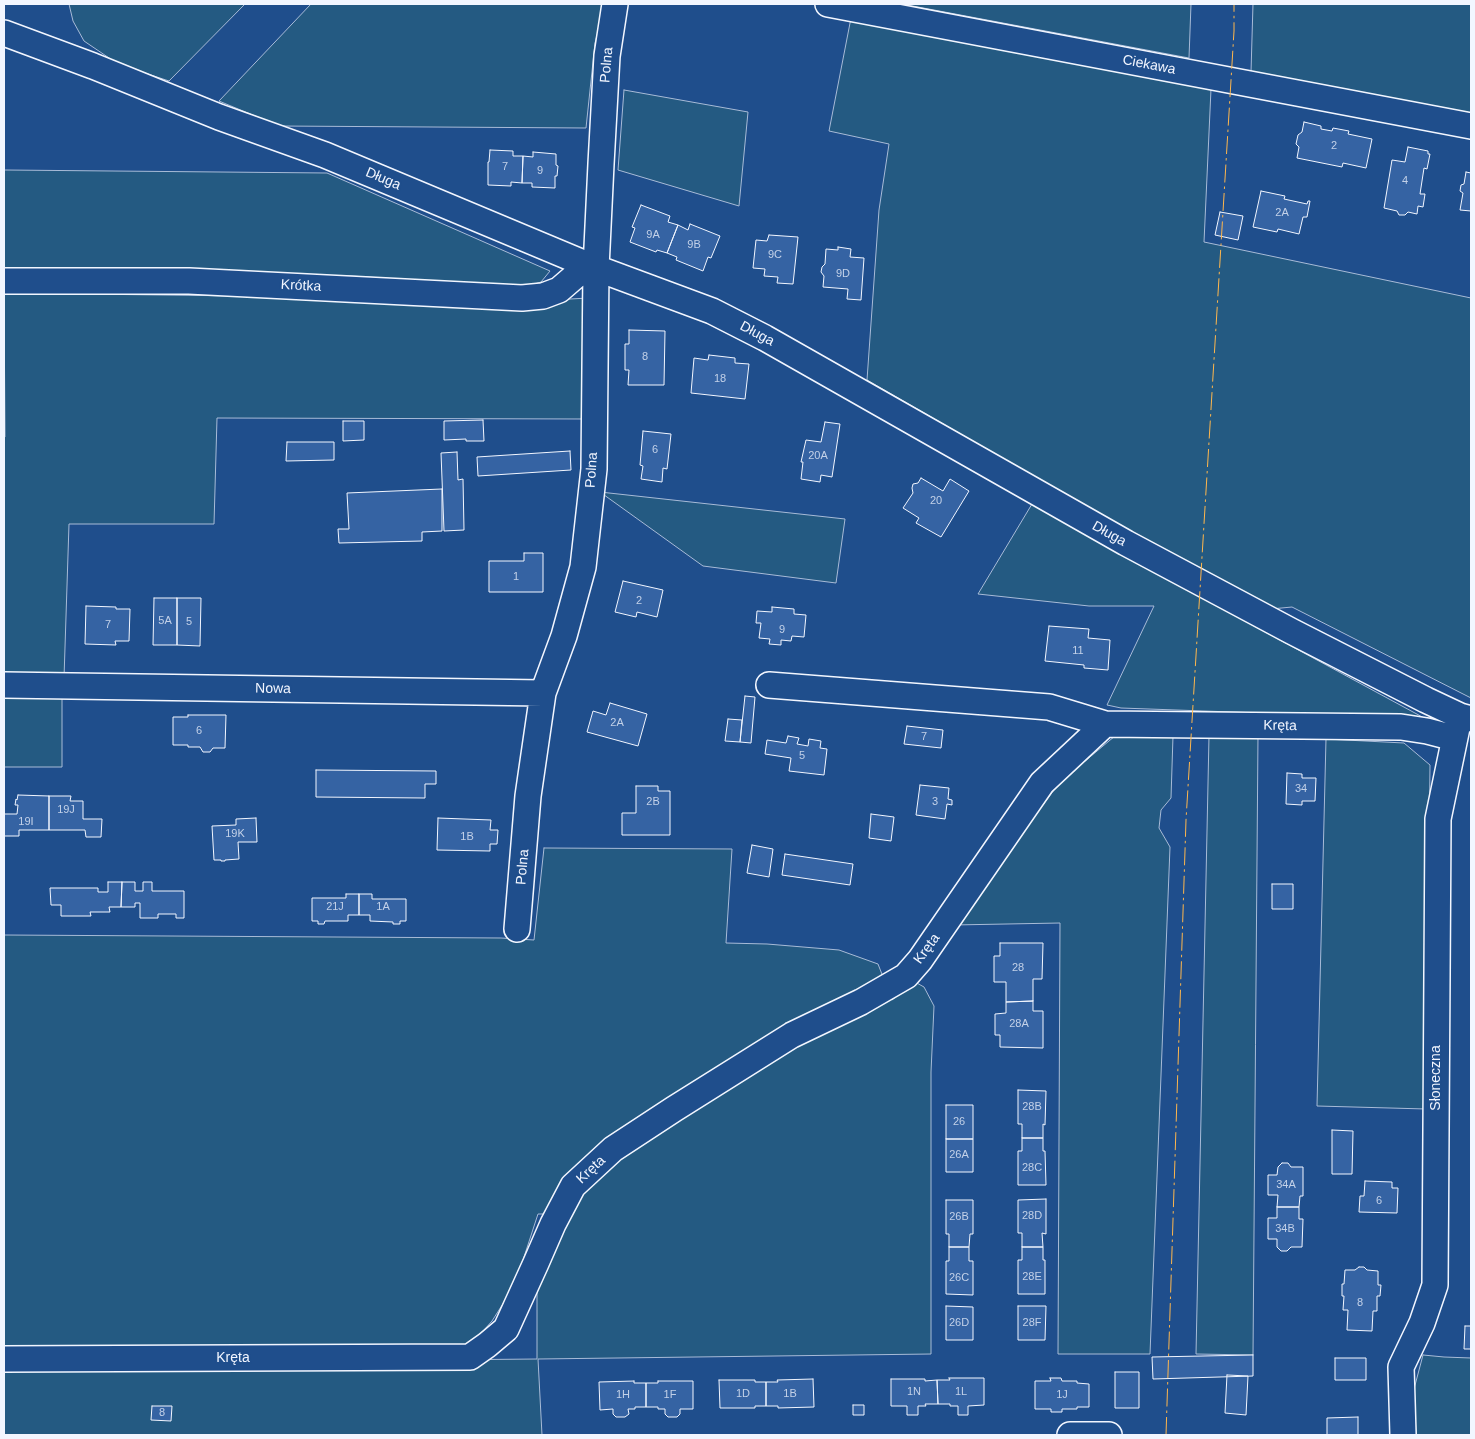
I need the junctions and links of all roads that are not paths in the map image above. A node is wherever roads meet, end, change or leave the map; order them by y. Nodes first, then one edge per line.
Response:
1 (616, 4) edge
2 (828, 4) edge
3 (4, 33) edge
4 (1471, 126) edge
5 (592, 266) junction
6 (4, 281) edge
7 (4, 685) edge
8 (769, 685) dead end
9 (542, 693) junction
10 (1105, 724) junction
11 (1462, 724) edge
12 (517, 928) dead end
13 (4, 1359) edge
14 (1070, 1435) edge
15 (1108, 1435) edge
16 (1403, 1435) edge

1 - 5 street, Polna
2 - 4 street, Ciekawa
3 - 5 street, Długa
5 - 6 street, Krótka
5 - 9 street, Polna
5 - 11 street, Długa
7 - 9 street, Nowa
8 - 10 street, Kręta
9 - 12 street, Polna
10 - 11 street, Kręta
10 - 13 street, Kręta
11 - 16 street, Słoneczna
14 - 15 street

